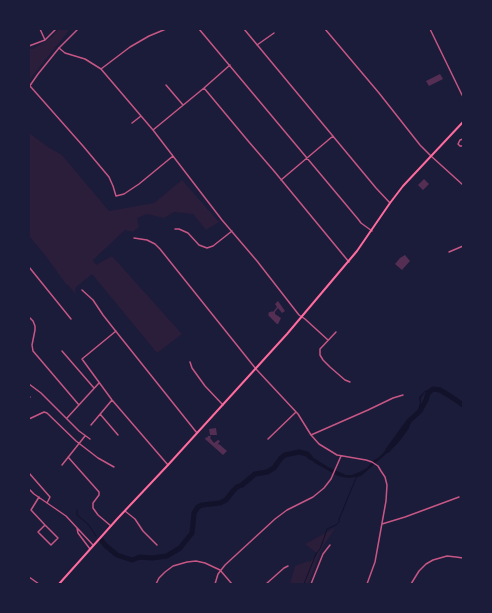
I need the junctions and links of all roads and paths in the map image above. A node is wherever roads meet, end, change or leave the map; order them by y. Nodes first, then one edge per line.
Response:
1 (40, 29) edge
2 (56, 29) edge
3 (78, 29) edge
4 (166, 29) edge
5 (199, 29) edge
6 (244, 29) edge
7 (325, 29) edge
8 (430, 29) edge
9 (274, 33) dead end
10 (45, 40) junction
11 (258, 45) junction
12 (29, 46) edge
13 (59, 48) junction
14 (230, 65) junction
15 (101, 69) junction
16 (29, 85) edge
17 (166, 85) dead end
18 (204, 88) junction
19 (463, 97) edge
20 (183, 106) junction
21 (141, 116) junction
22 (463, 122) edge
23 (132, 123) dead end
24 (153, 130) junction
25 (333, 136) junction
26 (463, 139) edge
27 (463, 146) edge
28 (173, 156) junction
29 (431, 156) junction
30 (307, 158) junction
31 (281, 180) junction
32 (463, 185) edge
33 (390, 203) junction
34 (175, 229) dead end
35 (232, 231) junction
36 (372, 231) junction
37 (134, 238) dead end
38 (463, 246) edge
39 (449, 252) dead end
40 (349, 262) junction
41 (29, 267) edge
42 (82, 290) dead end
43 (29, 317) edge
44 (302, 317) junction
45 (71, 319) dead end
46 (116, 332) junction
47 (336, 332) dead end
48 (328, 340) junction
49 (62, 351) dead end
50 (190, 362) dead end
51 (256, 369) junction
52 (350, 382) dead end
53 (99, 383) junction
54 (29, 384) edge
55 (94, 388) junction
56 (402, 395) dead end
57 (112, 400) junction
58 (79, 405) junction
59 (222, 405) junction
60 (296, 412) junction
61 (100, 414) junction
62 (67, 418) junction
63 (29, 419) edge
64 (91, 425) dead end
65 (197, 433) junction
66 (118, 435) dead end
67 (85, 436) junction
68 (311, 436) junction
69 (90, 439) dead end
70 (268, 439) dead end
71 (79, 444) junction
72 (341, 456) junction
73 (68, 457) junction
74 (62, 465) dead end
75 (168, 465) junction
76 (114, 467) dead end
77 (29, 473) edge
78 (29, 489) edge
79 (29, 493) edge
80 (34, 494) junction
81 (459, 497) dead end
82 (39, 498) junction
83 (47, 502) junction
84 (125, 511) junction
85 (382, 524) junction
86 (45, 525) junction
87 (111, 526) junction
88 (76, 528) junction
89 (158, 545) dead end
90 (330, 545) dead end
91 (94, 546) junction
92 (90, 549) junction
93 (463, 558) edge
94 (288, 566) dead end
95 (220, 570) junction
96 (29, 577) edge
97 (40, 584) edge
98 (60, 584) edge
99 (156, 584) edge
100 (214, 584) edge
101 (232, 584) edge
102 (266, 584) edge
103 (311, 584) edge
104 (367, 584) edge
105 (411, 584) edge

1 - 10 street
2 - 10 street
3 - 13 street
4 - 15 street
5 - 14 street
6 - 11 street
7 - 29 street
8 - 19 street
9 - 11 street
10 - 12 street
11 - 25 street
13 - 15 street
13 - 16 street
14 - 18 street
14 - 30 street
15 - 21 street
16 - 28 street
17 - 20 street
18 - 20 street
18 - 31 street
20 - 24 street
21 - 23 street
21 - 24 street
22 - 29 main road
24 - 28 street
25 - 30 street
25 - 33 street
26 - 27 street
28 - 35 street
29 - 32 street
29 - 33 main road
30 - 31 street
30 - 36 street
31 - 40 street
33 - 36 main road
34 - 35 street
35 - 44 street
36 - 40 main road
37 - 51 street
38 - 39 street
40 - 44 main road
41 - 45 street
42 - 46 street
43 - 58 street
44 - 48 street
44 - 51 main road
46 - 53 street
46 - 65 street
47 - 48 street
48 - 52 street
49 - 55 street
50 - 59 street
51 - 59 main road
51 - 60 street
53 - 55 street
53 - 57 street
54 - 62 street
55 - 58 street
56 - 68 street
57 - 61 street
57 - 75 street
58 - 62 street
59 - 65 main road
60 - 68 street
60 - 70 street
61 - 64 street
61 - 66 street
62 - 67 street
63 - 71 street
65 - 75 main road
67 - 69 street
67 - 71 street
68 - 72 street
71 - 73 street
71 - 76 street
72 - 85 street
72 - 95 street
73 - 74 street
73 - 87 street
75 - 84 main road
77 - 83 street
78 - 80 street
79 - 80 street
80 - 82 street
81 - 85 street
82 - 83 street
82 - 86 street
83 - 88 street
84 - 87 main road
84 - 89 street
85 - 104 street
86 - 86 street
87 - 91 main road
88 - 91 street
88 - 92 street
90 - 103 street
91 - 92 main road
92 - 98 main road
93 - 105 street
94 - 102 street
95 - 99 street
95 - 100 street
95 - 101 street
96 - 97 street

